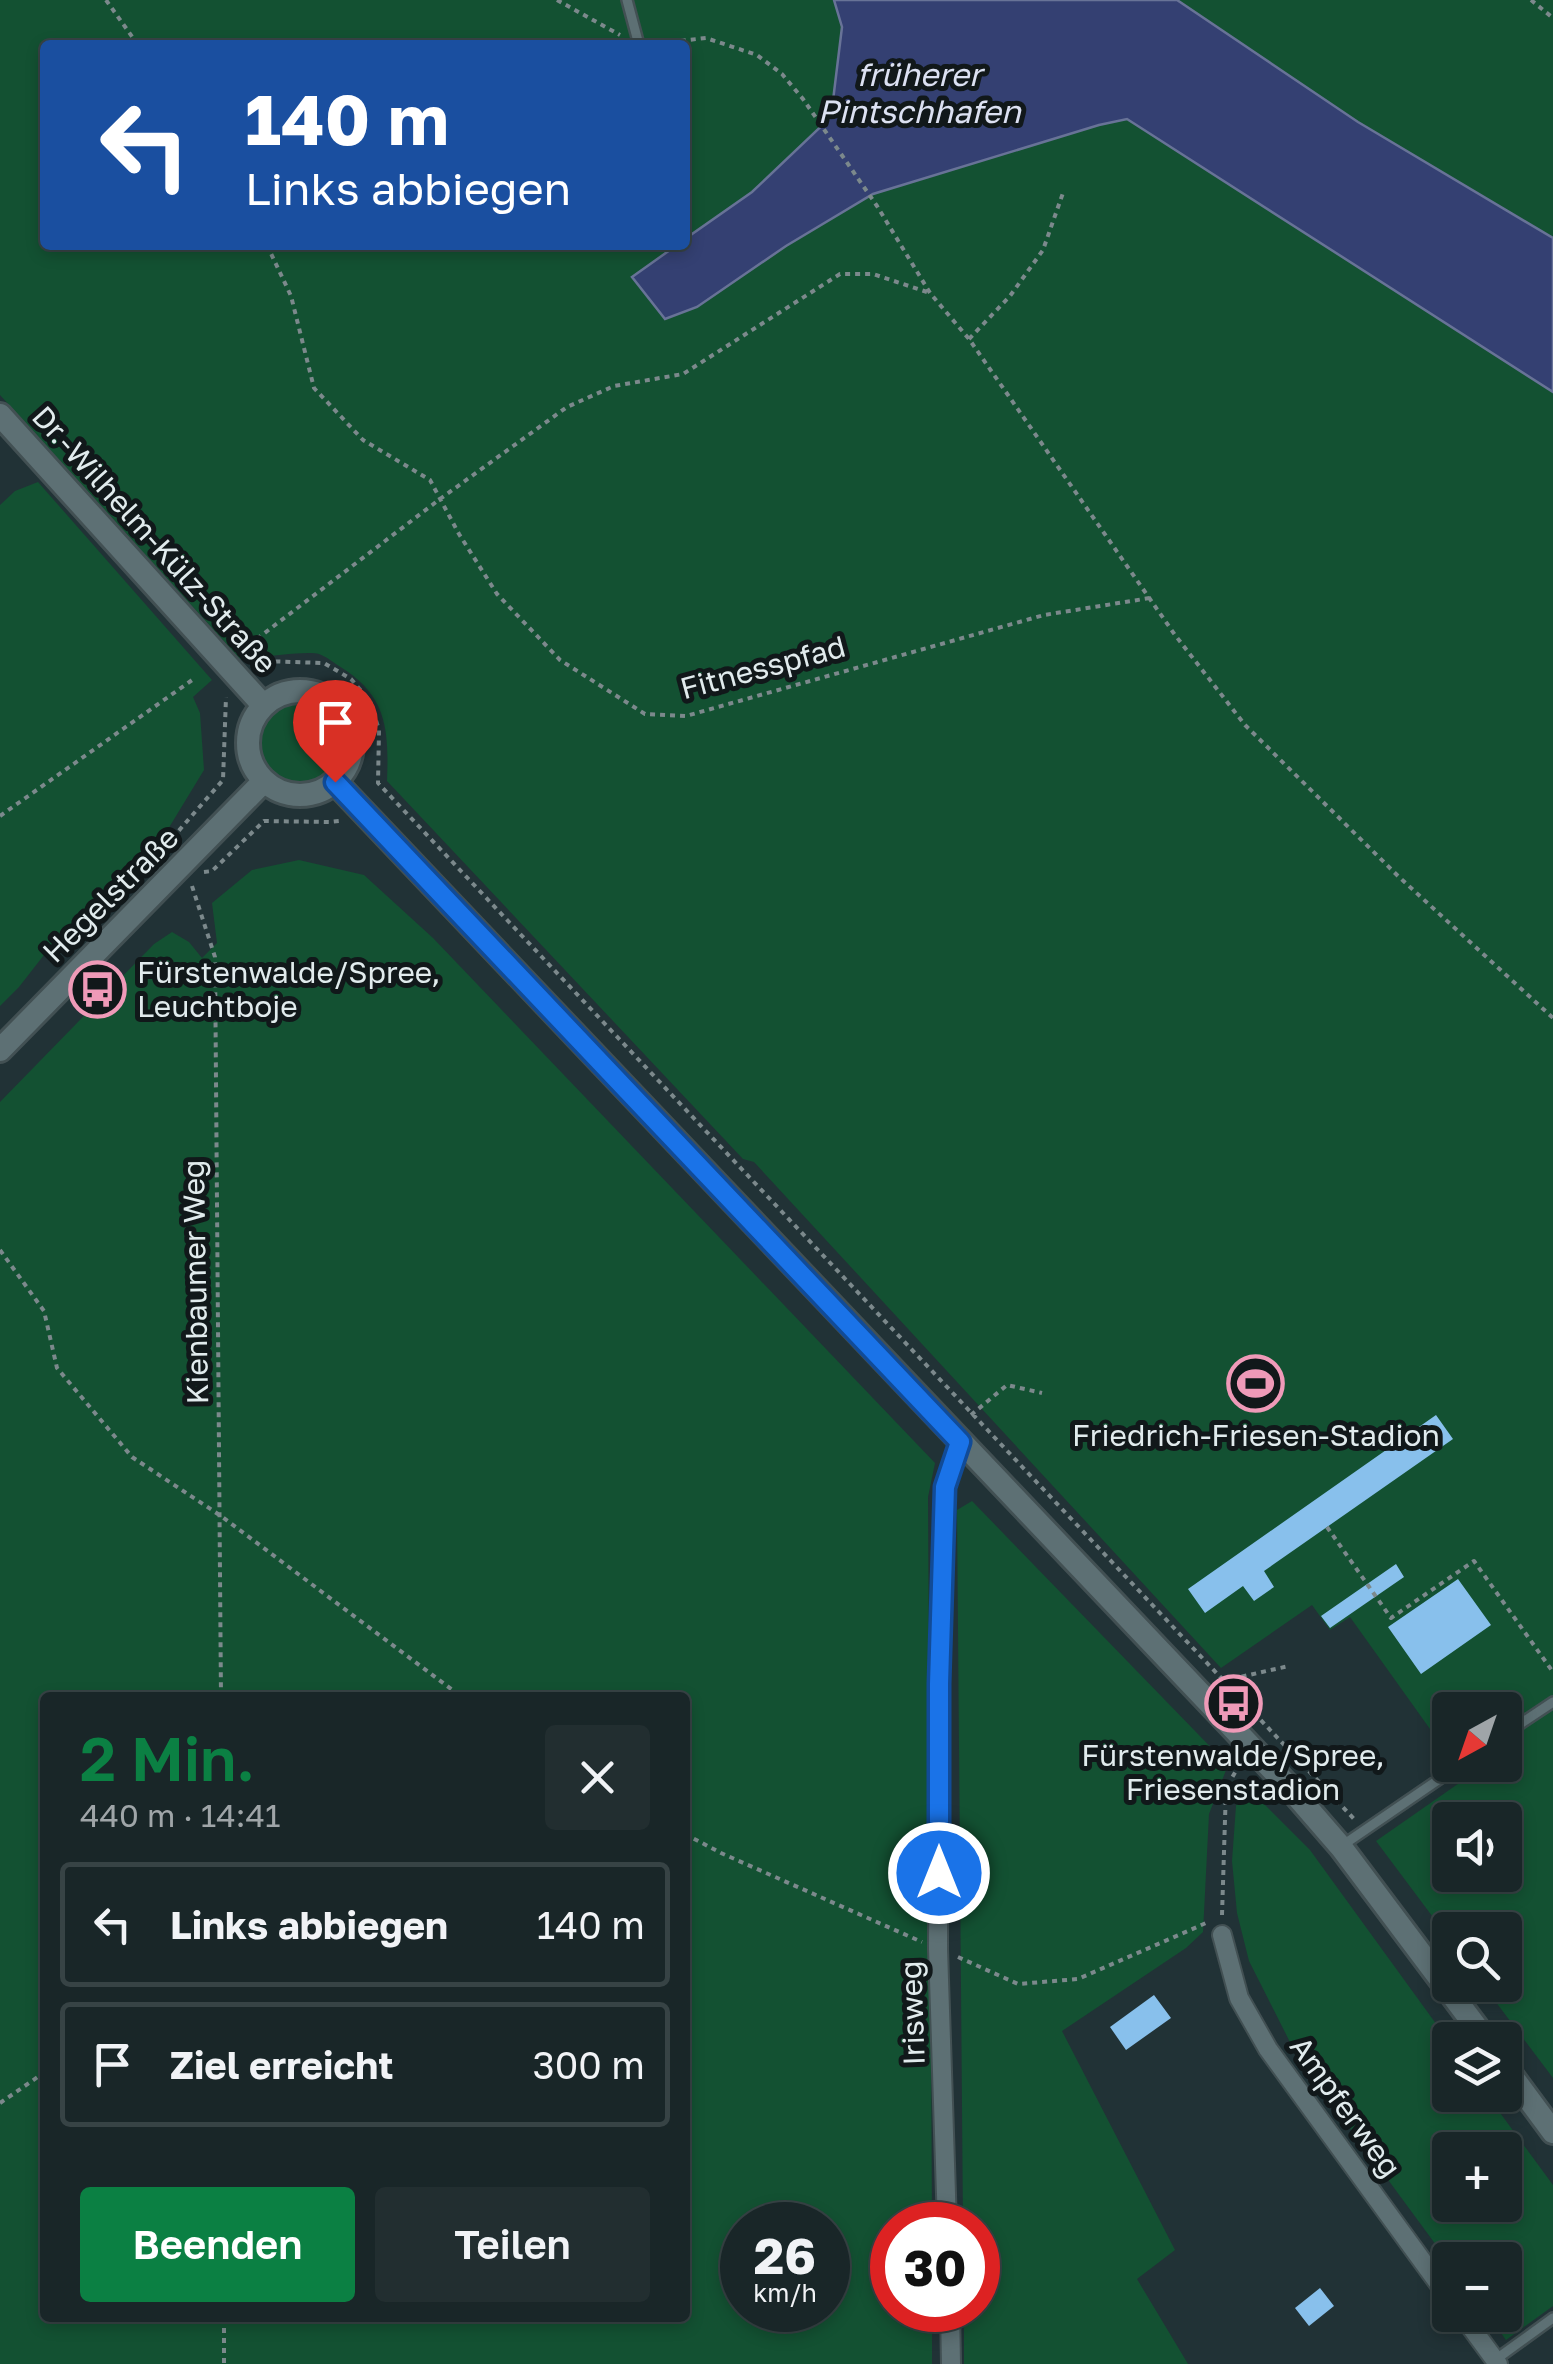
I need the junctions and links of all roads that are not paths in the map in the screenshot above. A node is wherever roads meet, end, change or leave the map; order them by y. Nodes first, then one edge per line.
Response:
1 (627, 0) edge
2 (638, 40) edge
3 (0, 415) edge
4 (263, 705) junction
5 (264, 781) junction
6 (335, 782) junction
7 (0, 1050) edge
8 (960, 1442) junction
9 (1553, 1702) edge
10 (1522, 1723) edge
11 (1436, 1782) edge
12 (1341, 1847) junction
13 (1222, 1935) road end
14 (1472, 2022) edge
15 (1522, 2089) edge
16 (1553, 2132) edge
17 (946, 2202) edge
18 (1432, 2274) edge
19 (1553, 2318) edge
20 (950, 2332) edge
21 (1474, 2332) edge
22 (1496, 2362) edge
23 (951, 2364) edge

1 - 2 lane
3 - 4 main road, Dr.-Wilhelm-Külz-Straße
4 - 5 main road
4 - 6 main road
5 - 6 main road
5 - 7 main road, Hegelstraße
6 - 8 main road
8 - 12 main road
8 - 17 street, Irisweg
9 - 10 lane
11 - 12 lane
12 - 14 main road
13 - 18 street, Ampferweg
15 - 16 main road
19 - 22 lane
20 - 23 street
21 - 22 street

